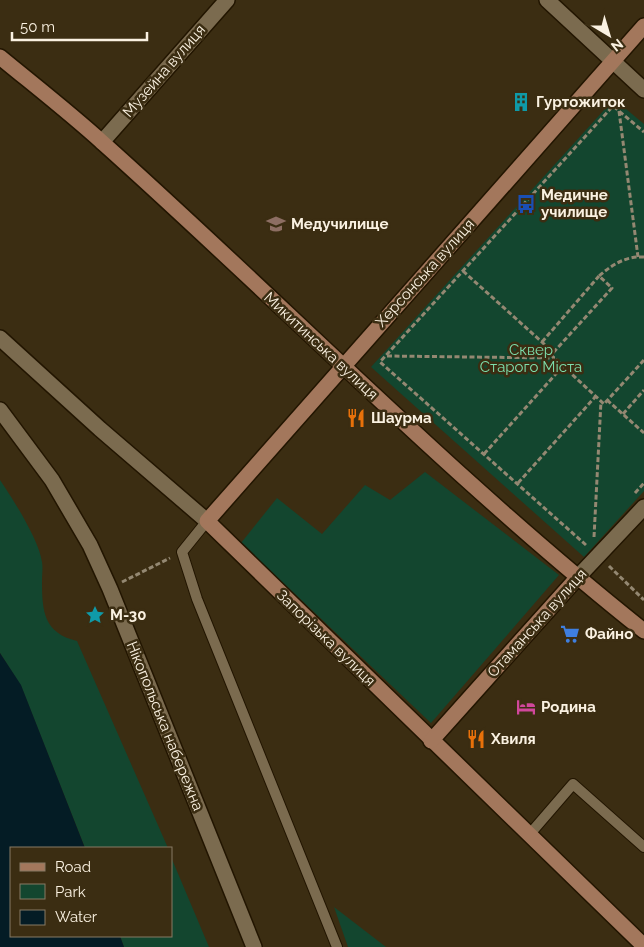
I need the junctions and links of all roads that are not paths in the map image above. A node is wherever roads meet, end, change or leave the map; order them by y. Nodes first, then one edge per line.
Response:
1 (227, 0) edge
2 (547, 0) edge
3 (644, 26) edge
4 (0, 57) edge
5 (612, 60) junction
6 (644, 90) edge
7 (102, 142) junction
8 (0, 338) edge
9 (342, 366) junction
10 (0, 410) edge
11 (644, 507) edge
12 (207, 521) junction
13 (577, 578) junction
14 (644, 631) edge
15 (432, 741) junction
16 (529, 835) junction
17 (644, 847) edge
18 (644, 946) edge
19 (254, 947) edge
20 (337, 947) edge

1 - 7 street, Музейна вулиця
2 - 5 street
3 - 5 main road, Херсонська вулиця
4 - 7 main road, Микитинська вулиця
5 - 6 street
5 - 9 main road, Херсонська вулиця
7 - 9 main road, Микитинська вулиця
8 - 12 street, Запорізька вулиця
9 - 12 main road, Херсонська вулиця
9 - 13 main road, Микитинська вулиця
10 - 19 street, Нікопольська набережна
11 - 13 street, Отаманська вулиця
12 - 15 main road, Запорізька вулиця
12 - 20 lane
13 - 14 main road, Микитинська вулиця
13 - 15 main road, Отаманська вулиця
15 - 16 main road, Запорізька вулиця
16 - 17 lane
16 - 18 main road, Запорізька вулиця

